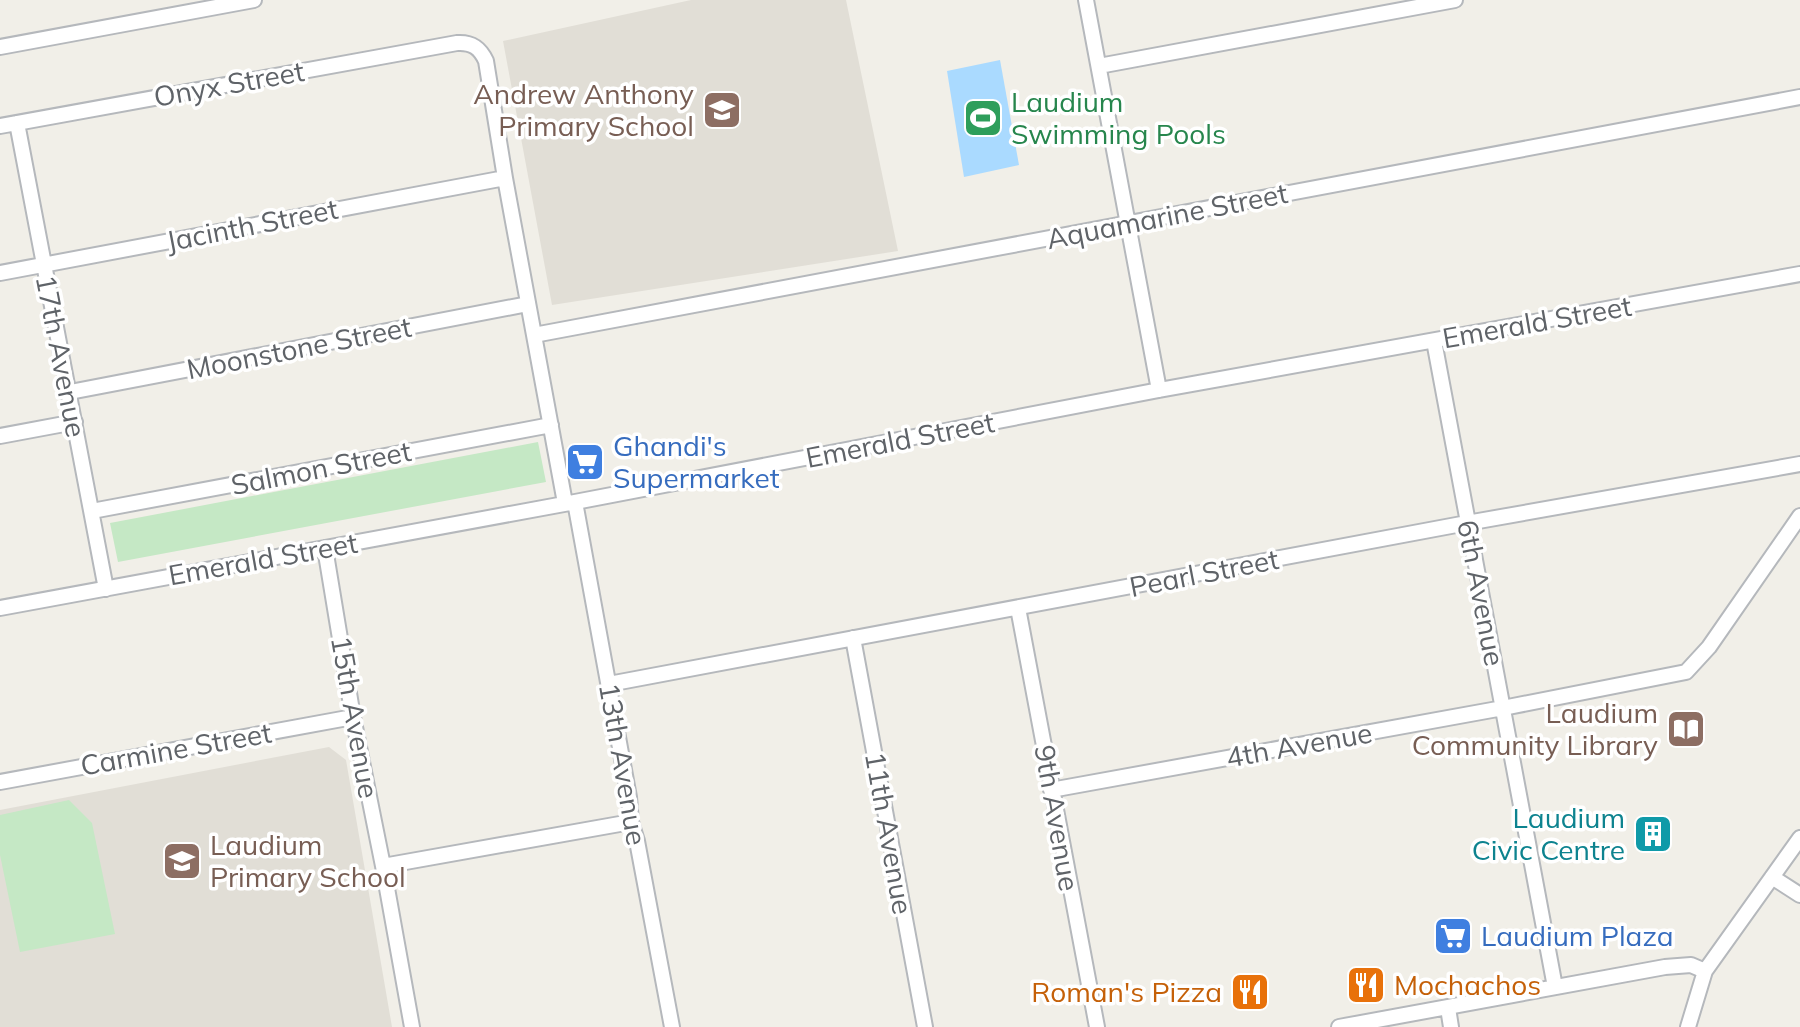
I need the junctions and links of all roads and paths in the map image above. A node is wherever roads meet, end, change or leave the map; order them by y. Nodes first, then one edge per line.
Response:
1 (254, 0) edge
2 (1086, 0) edge
3 (1455, 0) edge
4 (457, 43) joint
5 (0, 47) edge
6 (1099, 66) junction
7 (1800, 97) edge
8 (17, 123) junction
9 (0, 126) edge
10 (505, 178) junction
11 (1128, 223) junction
12 (43, 264) junction
13 (0, 273) edge
14 (1800, 274) edge
15 (528, 304) junction
16 (534, 335) junction
17 (1434, 341) junction
18 (1159, 390) junction
19 (70, 392) junction
20 (75, 422) junction
21 (551, 425) junction
22 (0, 436) edge
23 (1800, 464) edge
24 (570, 502) junction
25 (92, 511) junction
26 (1800, 516) edge
27 (1467, 523) junction
28 (325, 548) junction
29 (106, 589) junction
30 (0, 608) edge
31 (1018, 608) junction
32 (853, 638) junction
33 (609, 684) junction
34 (1503, 708) junction
35 (353, 717) junction
36 (0, 782) edge
37 (1051, 790) junction
38 (631, 822) junction
39 (1800, 838) edge
40 (383, 866) junction
41 (1772, 877) junction
42 (1800, 895) edge
43 (1705, 971) junction
44 (1555, 987) junction
45 (1448, 1008) junction
46 (412, 1027) edge
47 (672, 1027) edge
48 (925, 1027) edge
49 (1097, 1027) edge
50 (1339, 1027) edge
51 (1451, 1027) edge
52 (1688, 1027) edge

1 - 5 street
2 - 6 street
3 - 6 street
4 - 8 street, Onyx Street
4 - 10 street, 13th Avenue
6 - 11 street
7 - 11 street, Aquamarine Street
8 - 9 street, Onyx Street
8 - 12 street, 17th Avenue
10 - 12 street, Jacinth Street
10 - 15 street, 13th Avenue
11 - 16 street, Aquamarine Street
11 - 18 street
12 - 13 street, Jacinth Street
12 - 19 street, 17th Avenue
14 - 17 street, Emerald Street
15 - 16 street, 13th Avenue
15 - 19 street, Moonstone Street
16 - 21 street, 13th Avenue
17 - 18 street, Emerald Street
17 - 27 street, 6th Avenue
18 - 24 street, Emerald Street
19 - 20 street, 17th Avenue
20 - 22 street
20 - 25 street, 17th Avenue
21 - 24 street, 13th Avenue
21 - 25 street, Salmon Street
23 - 27 street, Pearl Street
24 - 28 street, Emerald Street
24 - 33 street, 13th Avenue
25 - 29 street, 17th Avenue
26 - 34 street, 4th Avenue
27 - 31 street, Pearl Street
27 - 34 street, 6th Avenue
28 - 29 street, Emerald Street
28 - 35 street, 15th Avenue
29 - 30 street, Emerald Street
31 - 32 street, Pearl Street
31 - 37 street, 9th Avenue
32 - 33 street, Pearl Street
32 - 48 street, 11th Avenue
33 - 38 street, 13th Avenue
34 - 37 street, 4th Avenue
34 - 44 street, 6th Avenue
35 - 36 street, Carmine Street
35 - 40 street, 15th Avenue
37 - 49 street, 9th Avenue
38 - 40 street
38 - 47 street, 13th Avenue
39 - 41 street
40 - 46 street, 15th Avenue
41 - 42 street
41 - 43 street
43 - 44 street
43 - 52 street
44 - 45 street
45 - 50 street
45 - 51 street

